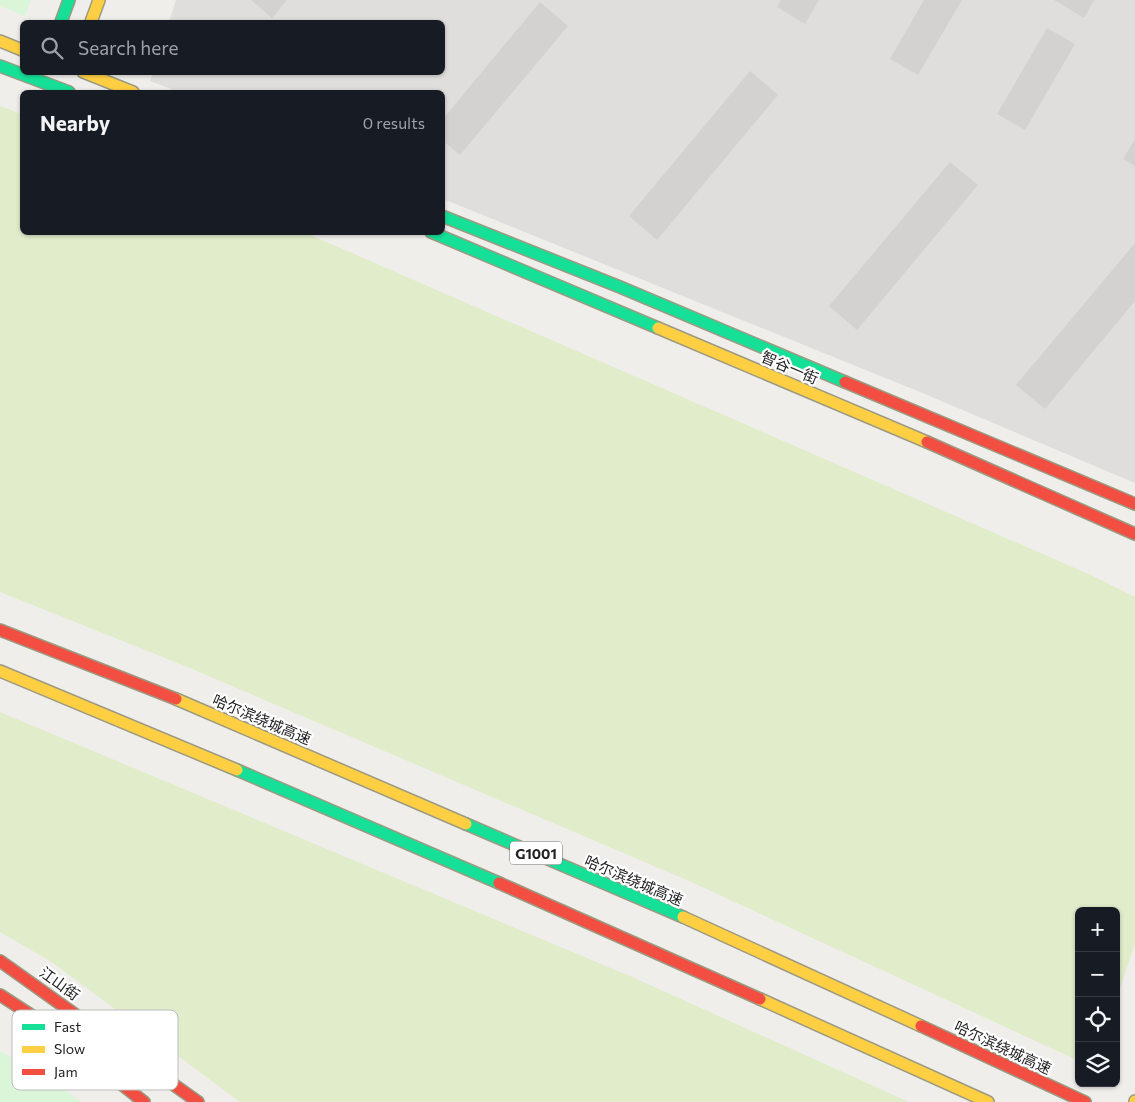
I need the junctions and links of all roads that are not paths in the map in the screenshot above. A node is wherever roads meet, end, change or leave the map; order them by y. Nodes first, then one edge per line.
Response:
1 (69, 0) edge
2 (99, 0) edge
3 (62, 20) edge
4 (92, 20) edge
5 (0, 41) edge
6 (20, 49) edge
7 (0, 66) edge
8 (20, 71) edge
9 (74, 75) edge
10 (90, 75) edge
11 (43, 77) edge
12 (66, 90) edge
13 (70, 90) edge
14 (128, 90) edge
15 (445, 217) edge
16 (438, 235) edge
17 (1135, 504) edge
18 (1135, 534) edge
19 (0, 630) edge
20 (0, 671) edge
21 (0, 960) edge
22 (0, 995) edge
23 (23, 1010) edge
24 (70, 1010) edge
25 (178, 1088) edge
26 (129, 1090) edge
27 (144, 1102) edge
28 (198, 1102) edge
29 (988, 1102) edge
30 (1085, 1102) edge

1 - 3 main road
2 - 4 main road
5 - 6 main road
7 - 8 main road
9 - 13 main road
10 - 14 main road
11 - 12 main road
15 - 17 main road, 智谷一街
16 - 18 main road, 智谷一街
19 - 30 main road, 哈尔滨绕城高速 / G1001
20 - 29 main road, G1001
21 - 24 main road, 江山街
22 - 23 main road
25 - 28 main road, 江山街
26 - 27 main road

